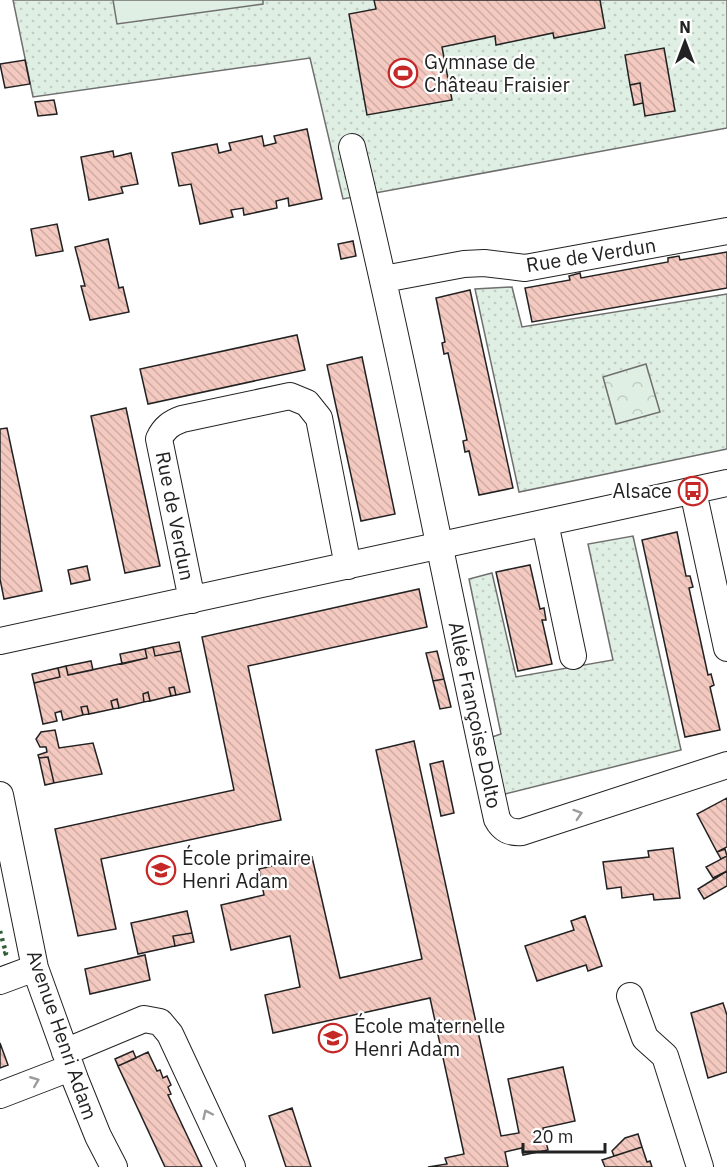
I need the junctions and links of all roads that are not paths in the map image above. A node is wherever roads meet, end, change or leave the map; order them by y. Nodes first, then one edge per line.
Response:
1 (352, 147) dead end
2 (727, 231) edge
3 (384, 279) junction
4 (727, 483) edge
5 (693, 491) junction
6 (545, 523) junction
7 (441, 545) junction
8 (348, 566) junction
9 (192, 600) junction
10 (0, 641) edge
11 (727, 648) edge
12 (573, 656) dead end
13 (727, 765) edge
14 (0, 795) edge
15 (35, 968) junction
16 (0, 981) edge
17 (630, 996) dead end
18 (68, 1060) junction
19 (0, 1095) edge
20 (114, 1167) edge
21 (232, 1167) edge
22 (700, 1167) edge

1 - 3 street
2 - 3 street, Rue de Verdun
3 - 7 street
4 - 5 street, Rue de Verdun
5 - 6 street, Rue de Verdun
5 - 11 street
6 - 7 street, Rue de Verdun
6 - 12 street
7 - 8 street, Rue de Verdun
7 -> 13 street, Allée Françoise Dolto
8 - 9 street, Rue de Verdun
8 - 9 street, Rue de Verdun
9 - 10 street, Rue de Verdun
14 - 15 street, Avenue Henri Adam
15 - 16 street
15 - 18 street, Avenue Henri Adam
17 - 22 street
19 -> 18 street
18 - 20 street, Avenue Henri Adam
21 -> 18 street

